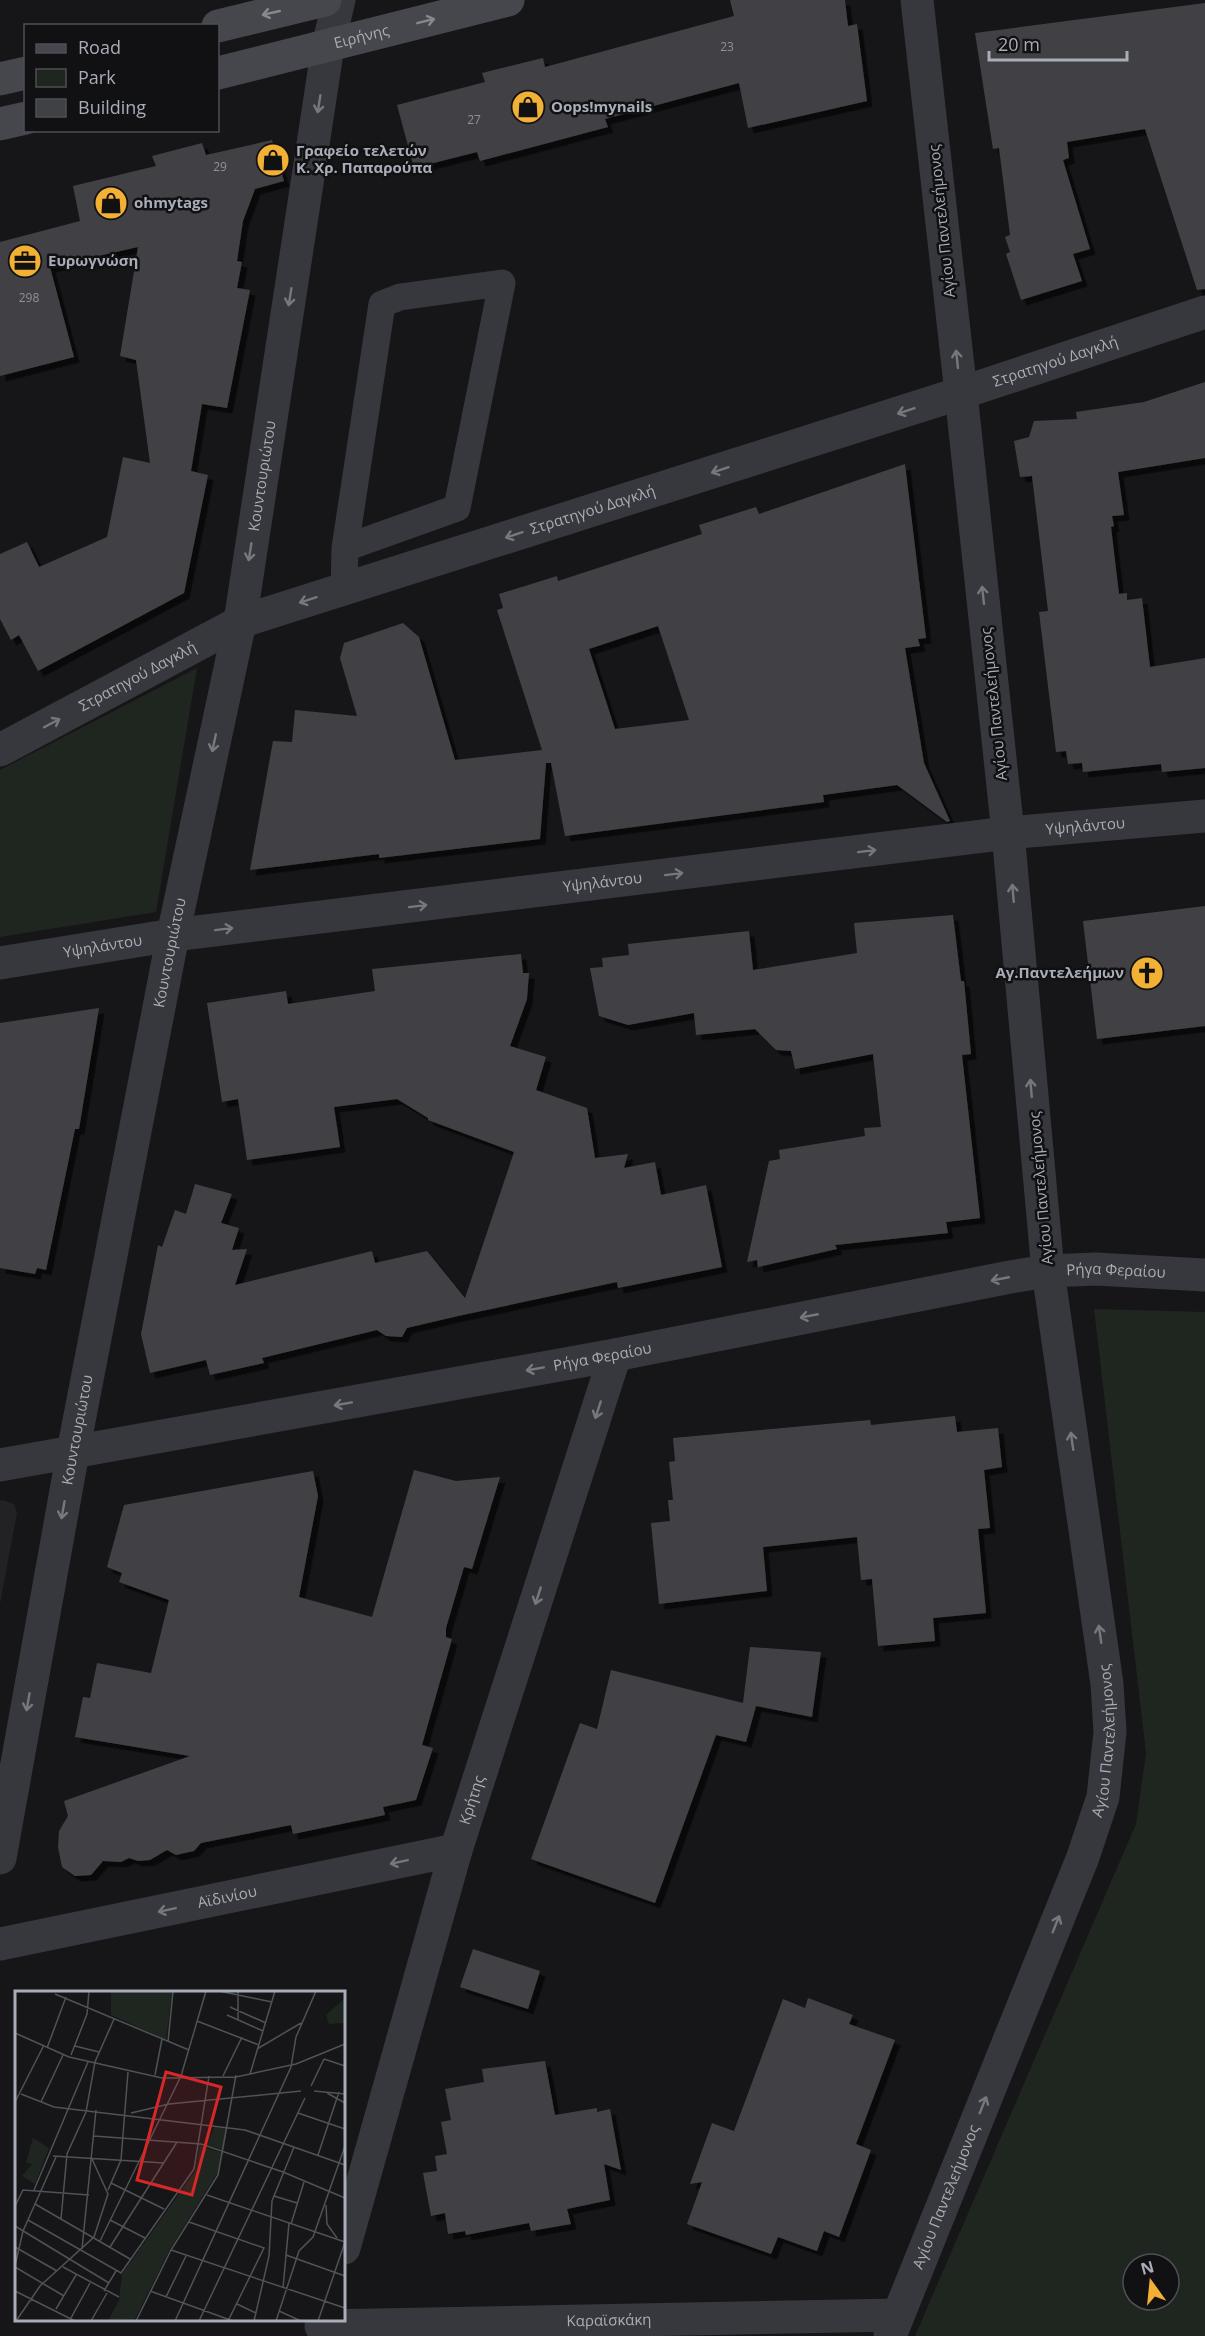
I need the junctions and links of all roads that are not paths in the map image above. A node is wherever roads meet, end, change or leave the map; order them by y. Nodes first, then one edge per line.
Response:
1 (325, 0) edge
2 (339, 0) edge
3 (508, 0) edge
4 (917, 0) edge
5 (219, 26) edge
6 (328, 46) junction
7 (24, 73) edge
8 (219, 73) edge
9 (0, 79) edge
10 (24, 118) edge
11 (0, 124) edge
12 (1205, 312) edge
13 (961, 393) junction
14 (345, 548) junction
15 (344, 589) junction
16 (240, 622) junction
17 (0, 750) edge
18 (1205, 816) edge
19 (1008, 833) junction
20 (173, 935) junction
21 (0, 963) edge
22 (1048, 1271) junction
23 (1205, 1275) edge
24 (615, 1355) junction
25 (73, 1452) junction
26 (0, 1465) edge
27 (456, 1850) junction
28 (0, 1858) edge
29 (0, 1944) edge
30 (345, 2244) edge
31 (894, 2325) edge
32 (321, 2327) edge

1 -> 5 main road
2 - 6 street, Κουντουριώτου
6 -> 3 main road, Ειρήνης
13 -> 4 street, Αγίου Παντελεήμονος
6 - 8 main road, Ειρήνης
6 -> 16 street, Κουντουριώτου
7 - 9 main road
10 - 11 main road
12 - 13 street, Στρατηγού Δαγκλή
13 -> 15 street, Στρατηγού Δαγκλή
19 -> 13 street, Αγίου Παντελεήμονος
14 - 14 lane
14 - 15 lane
15 -> 16 street, Στρατηγού Δαγκλή
17 -> 16 street, Στρατηγού Δαγκλή
16 -> 20 street, Κουντουριώτου
18 - 19 street, Υψηλάντου
20 -> 19 street, Υψηλάντου
22 -> 19 street, Αγίου Παντελεήμονος
20 - 21 street, Υψηλάντου
20 - 25 street, Κουντουριώτου
22 - 23 street, Ρήγα Φεραίου
22 -> 24 street, Ρήγα Φεραίου
31 -> 22 street, Αγίου Παντελεήμονος
24 -> 25 street, Ρήγα Φεραίου
24 -> 27 street, Κρήτης
25 - 26 street, Ρήγα Φεραίου
25 -> 28 street, Κουντουριώτου
27 -> 29 street, Αϊδινίου
27 - 30 street, Κρήτης
31 - 32 street, Καραϊσκάκη

